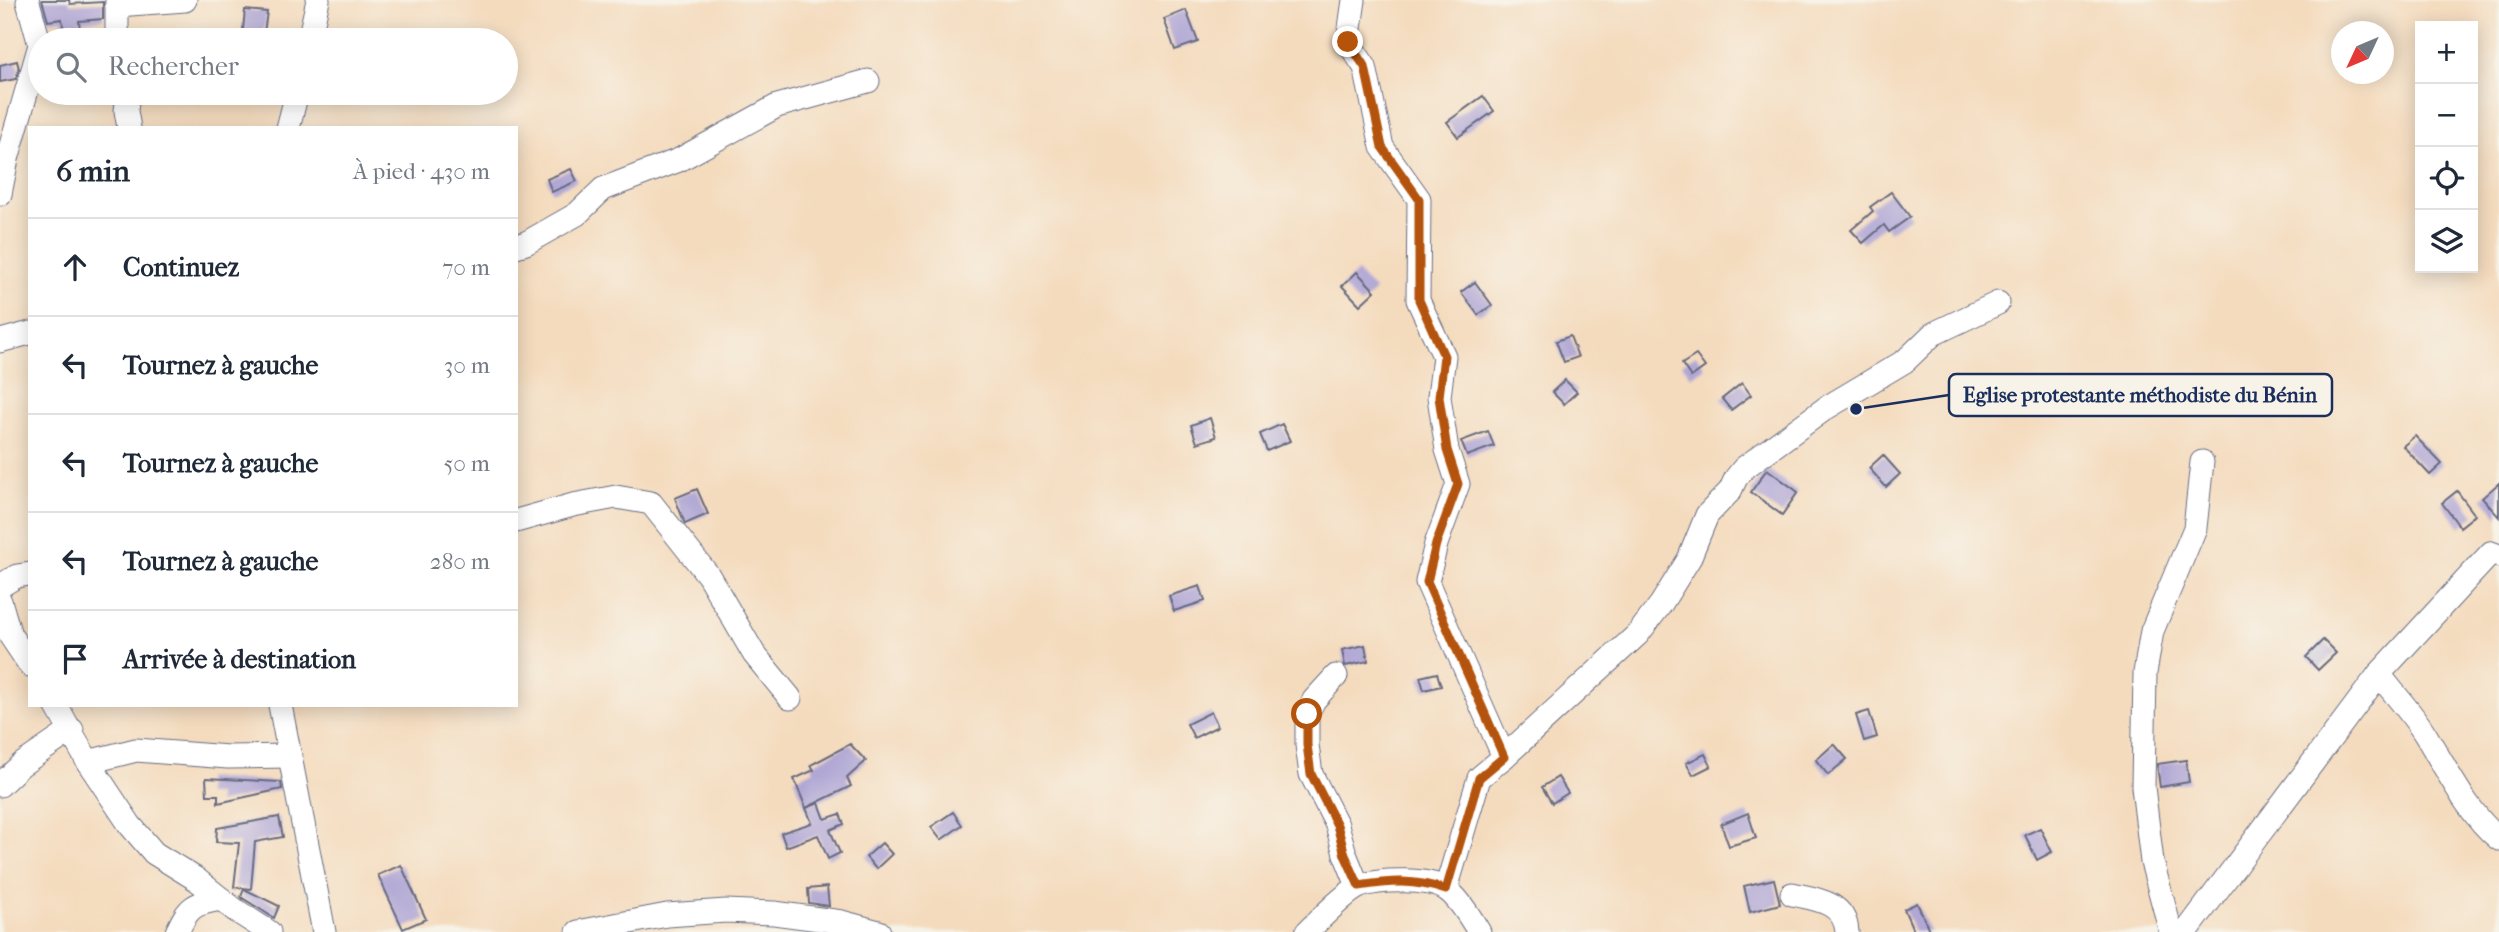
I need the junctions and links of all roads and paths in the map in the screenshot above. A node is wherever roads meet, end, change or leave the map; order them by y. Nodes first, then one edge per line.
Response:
1 (185, 0) edge
2 (318, 0) edge
3 (1354, 0) edge
4 (28, 2) dead end
5 (117, 3) edge
6 (35, 28) edge
7 (117, 28) edge
8 (312, 28) edge
9 (868, 81) dead end
10 (28, 84) edge
11 (126, 105) edge
12 (294, 105) edge
13 (16, 123) edge
14 (129, 126) edge
15 (289, 126) edge
16 (0, 194) edge
17 (518, 245) edge
18 (1998, 303) dead end
19 (28, 334) edge
20 (0, 341) edge
21 (2202, 462) dead end
22 (518, 520) edge
23 (2496, 552) edge
24 (28, 574) edge
25 (0, 586) edge
26 (0, 601) edge
27 (20, 631) edge
28 (28, 658) edge
29 (2379, 674) junction
30 (1336, 676) dead end
31 (790, 698) dead end
32 (57, 707) edge
33 (280, 707) edge
34 (72, 730) junction
35 (288, 756) junction
36 (1504, 757) junction
37 (88, 761) junction
38 (0, 785) edge
39 (2499, 839) edge
40 (1359, 886) junction
41 (1446, 890) junction
42 (1792, 894) dead end
43 (221, 900) junction
44 (177, 932) edge
45 (269, 932) edge
46 (324, 932) edge
47 (578, 932) edge
48 (879, 932) edge
49 (1307, 932) edge
50 (1479, 932) edge
51 (1847, 932) edge
52 (2171, 932) edge
53 (2186, 932) edge

1 - 5 street
2 - 8 street
3 - 36 street
4 - 6 street
5 - 7 street
9 - 17 street
10 - 13 street
11 - 14 street
12 - 15 street
13 - 16 street
18 - 36 street
19 - 20 street
21 - 52 street
22 - 31 street
23 - 29 street
24 - 25 street
26 - 27 street
27 - 28 street
29 - 39 street
29 - 53 street
30 - 40 street
32 - 34 street
33 - 35 street
34 - 37 street
34 - 38 street
35 - 37 street
35 - 46 street
36 - 41 street
37 - 43 street
40 - 41 street
40 - 49 street
41 - 50 street
42 - 51 street
43 - 44 street
43 - 45 street
47 - 48 street

